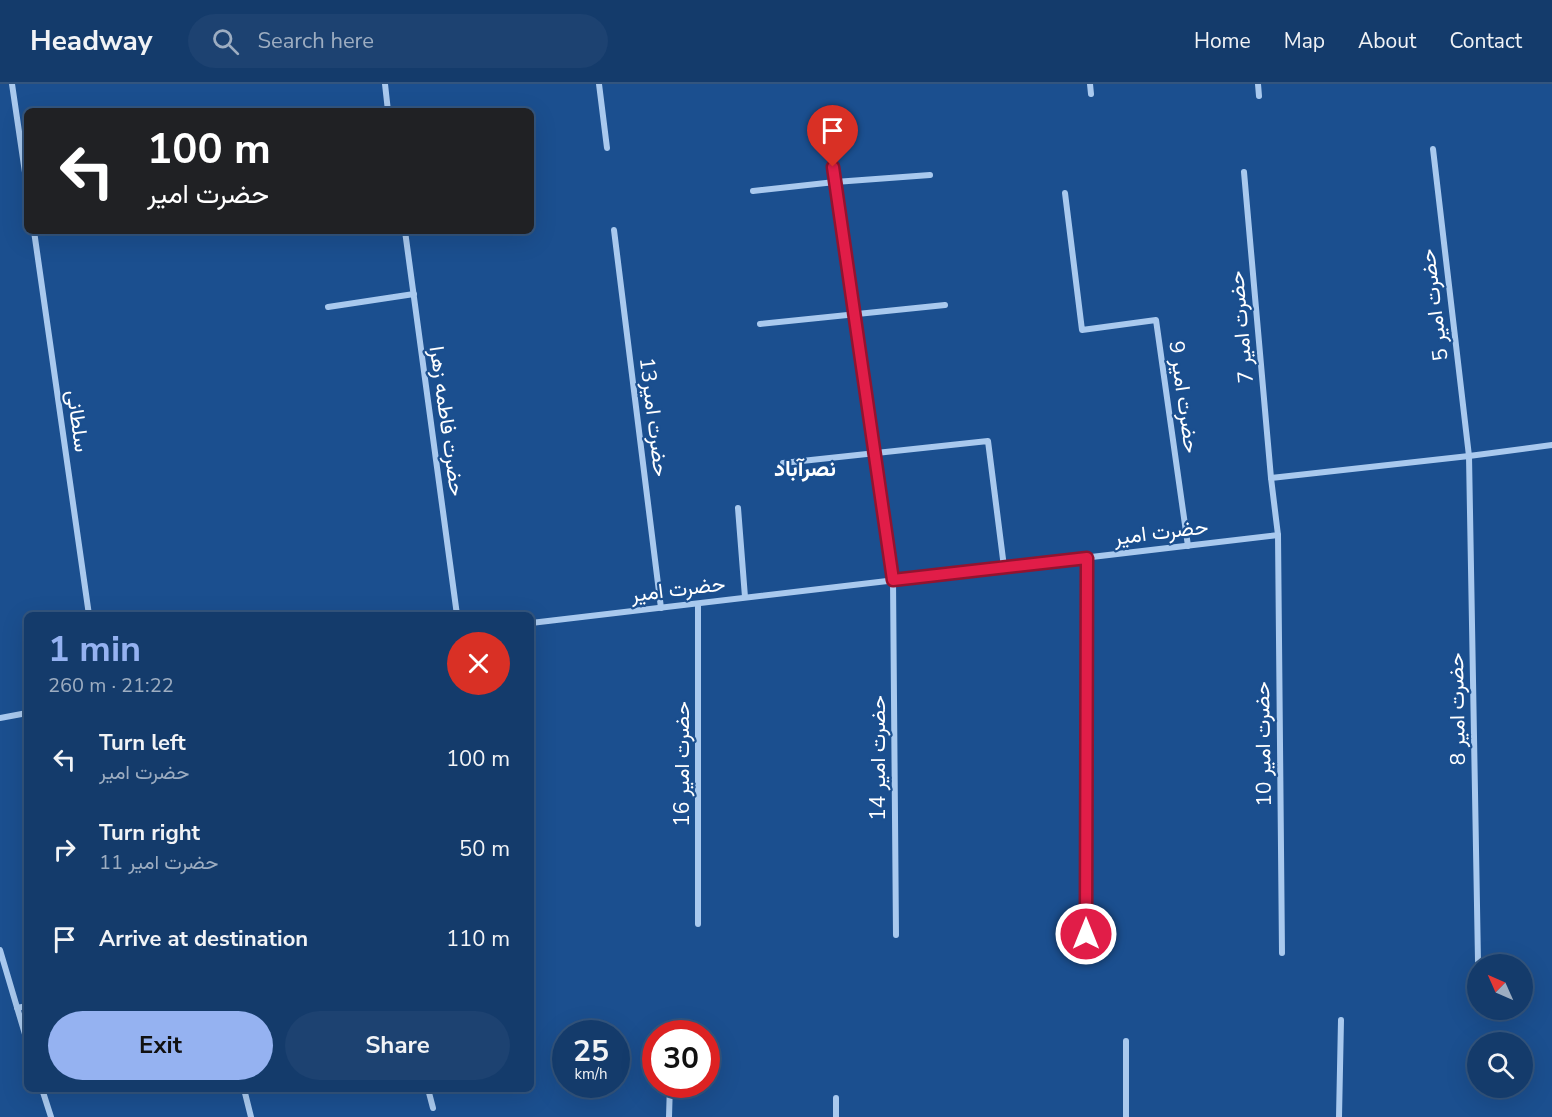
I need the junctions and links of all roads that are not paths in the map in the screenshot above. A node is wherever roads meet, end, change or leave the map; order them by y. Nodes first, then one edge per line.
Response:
1 (12, 84) edge
2 (385, 84) edge
3 (599, 84) edge
4 (1090, 84) edge
5 (1258, 84) edge
6 (1091, 94) dead end
7 (1259, 96) dead end
8 (388, 108) edge
9 (607, 148) dead end
10 (1432, 149) dead end
11 (831, 152) dead end
12 (24, 166) edge
13 (1244, 172) dead end
14 (930, 175) dead end
15 (835, 182) junction
16 (753, 191) dead end
17 (1065, 193) dead end
18 (614, 230) dead end
19 (34, 234) edge
20 (405, 234) edge
21 (414, 294) junction
22 (945, 305) dead end
23 (328, 307) dead end
24 (855, 315) junction
25 (760, 324) dead end
26 (1552, 445) edge
27 (875, 454) junction
28 (1469, 456) junction
29 (783, 463) dead end
30 (1271, 478) junction
31 (738, 508) dead end
32 (1278, 535) junction
33 (1188, 546) junction
34 (1087, 558) junction
35 (1004, 567) junction
36 (893, 580) junction
37 (745, 597) junction
38 (698, 604) junction
39 (661, 608) junction
40 (89, 612) edge
41 (457, 612) edge
42 (534, 623) edge
43 (24, 714) edge
44 (0, 718) edge
45 (698, 924) dead end
46 (896, 935) dead end
47 (0, 950) edge
48 (1282, 952) dead end
49 (1478, 954) edge
50 (1086, 958) dead end
51 (24, 1007) edge
52 (17, 1008) junction
53 (1341, 1020) dead end
54 (24, 1031) edge
55 (1126, 1041) dead end
56 (43, 1092) edge
57 (245, 1092) edge
58 (429, 1092) edge
59 (670, 1098) edge
60 (836, 1098) dead end
61 (433, 1108) dead end
62 (51, 1117) edge
63 (250, 1117) edge
64 (669, 1117) edge
65 (836, 1117) edge
66 (1126, 1117) edge
67 (1339, 1117) edge

1 - 12 street
2 - 8 street
3 - 9 street
4 - 6 street
5 - 7 street
10 - 28 street, حضرت امیر 5
11 - 15 street, حضرت امیر 14
13 - 30 street, حضرت امیر 7
14 - 15 street
15 - 16 street
15 - 24 street, حضرت امیر 14
17 - 33 street, حضرت امیر 9
18 - 39 street, حضرت امیر13
19 - 40 street, سلطانی
20 - 21 street, حضرت فاطمه زهرا
21 - 23 street
21 - 41 street, حضرت فاطمه زهرا
22 - 24 street
24 - 25 street
24 - 27 street, حضرت امیر 14
26 - 28 street
27 - 29 street
27 - 35 street
27 - 36 street, حضرت امیر 14
28 - 30 street
28 - 49 street, حضرت امیر 8
30 - 32 street
31 - 37 street
32 - 33 street, حضرت امیر
32 - 48 street, حضرت امیر 10
33 - 34 street, حضرت امیر
34 - 35 street, حضرت امیر
34 - 50 street
35 - 36 street, حضرت امیر
36 - 37 street, حضرت امیر
36 - 46 street, حضرت امیر 14
37 - 38 street, حضرت امیر
38 - 39 street, حضرت امیر
38 - 45 street, حضرت امیر 16
39 - 42 street, حضرت امیر
43 - 44 street
47 - 52 street
51 - 52 street
52 - 54 street
53 - 67 street
55 - 66 street
56 - 62 street
57 - 63 street
58 - 61 street
59 - 64 street
60 - 65 street

